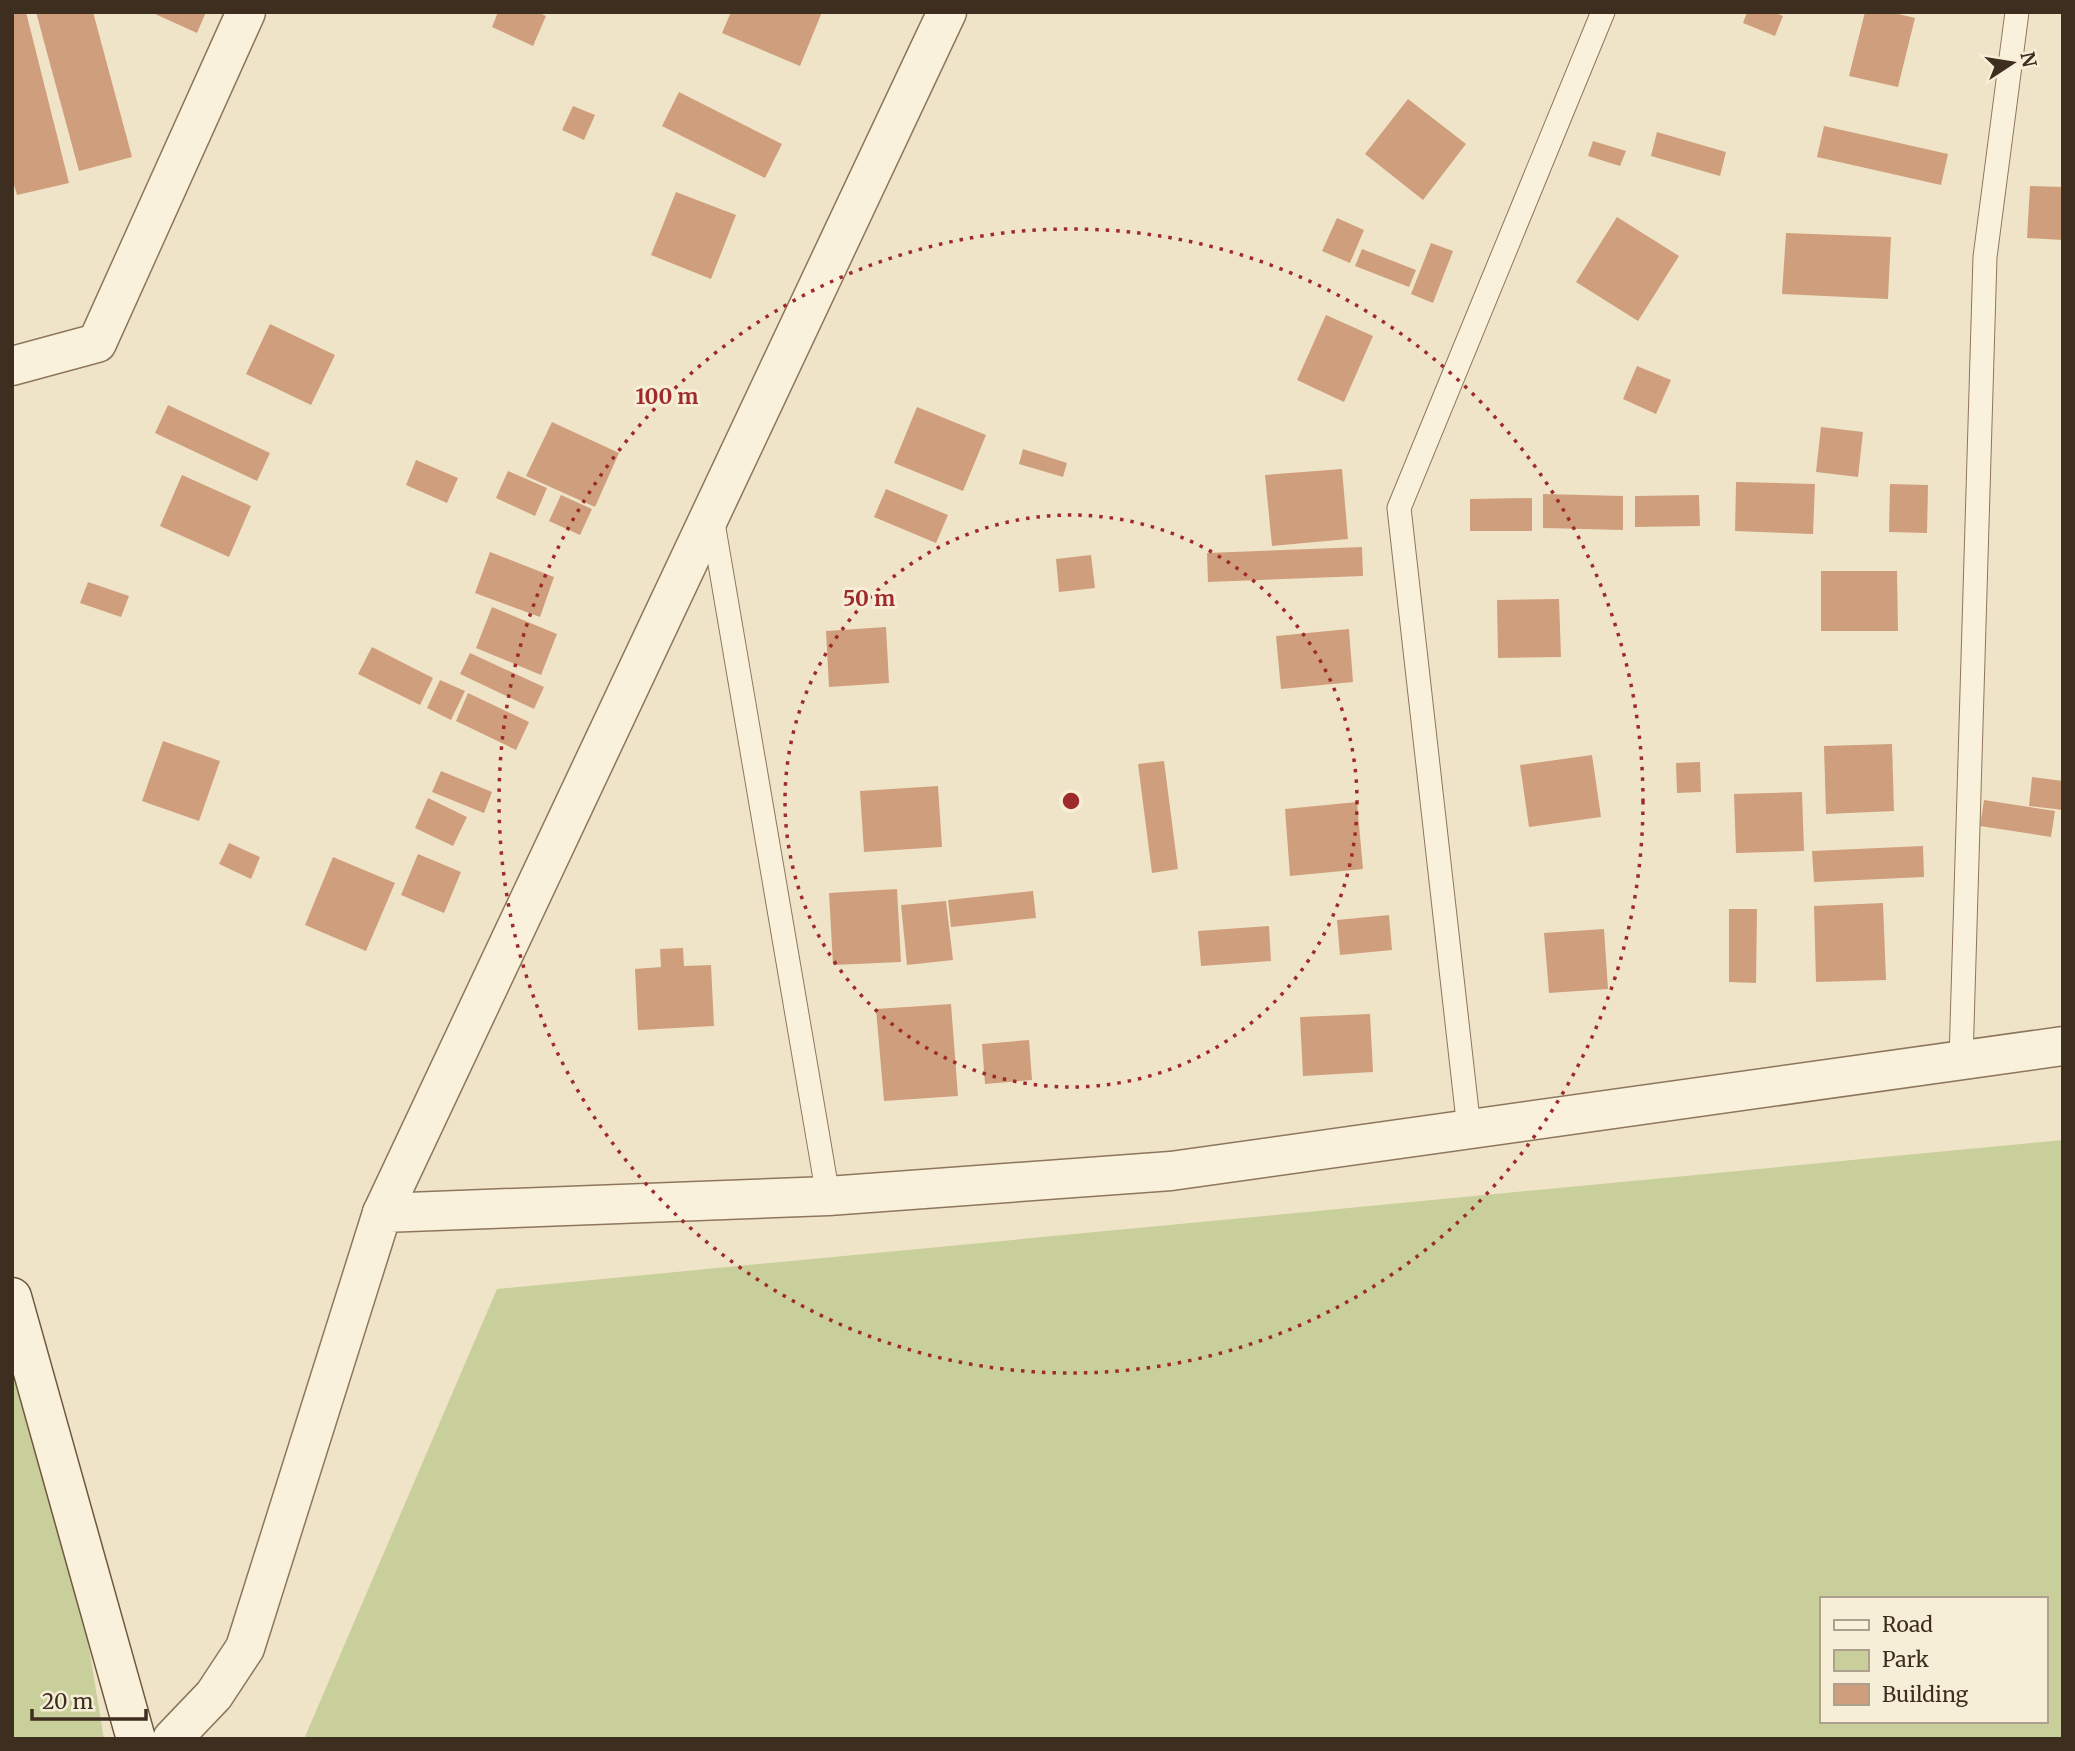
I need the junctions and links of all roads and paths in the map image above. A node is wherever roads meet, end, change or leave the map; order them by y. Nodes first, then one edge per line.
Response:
1 (246, 12) edge
2 (947, 12) edge
3 (1603, 12) edge
4 (2017, 12) edge
5 (12, 366) edge
6 (711, 513) junction
7 (2063, 1046) edge
8 (1961, 1060) junction
9 (1469, 1129) junction
10 (828, 1196) junction
11 (382, 1213) junction
12 (12, 1297) edge
13 (136, 1739) edge
14 (172, 1739) edge

1 - 5 street
2 - 6 street
3 - 9 lane
4 - 8 lane
6 - 10 lane
6 - 11 street
7 - 8 street
8 - 9 street
9 - 10 street
10 - 11 street
11 - 14 street
12 - 13 street

